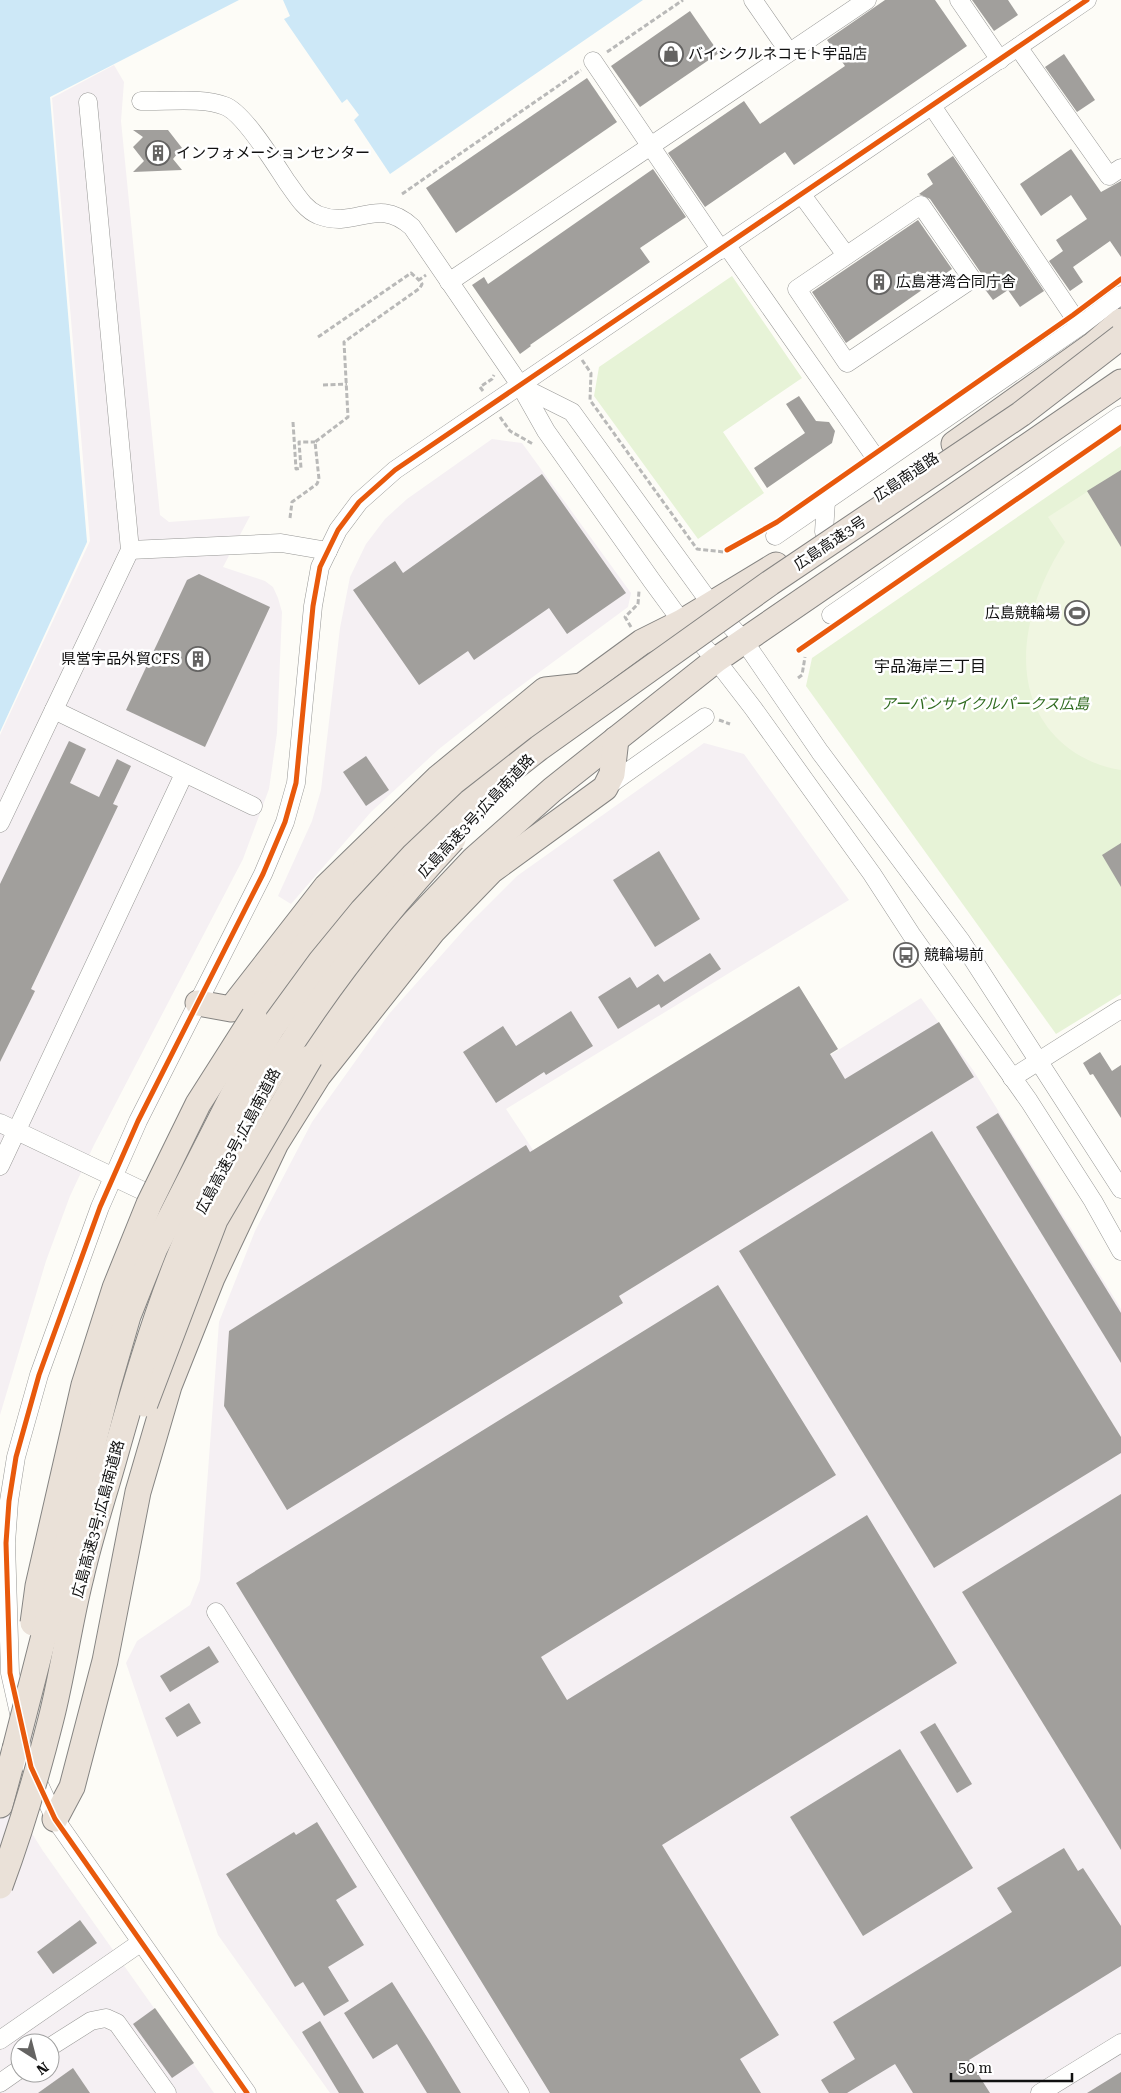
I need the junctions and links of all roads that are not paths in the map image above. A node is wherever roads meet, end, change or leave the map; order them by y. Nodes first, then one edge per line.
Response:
1 (753, 0) edge
2 (867, 0) edge
3 (959, 0) edge
4 (1087, 0) edge
5 (1018, 47) junction
6 (789, 52) junction
7 (1000, 60) junction
8 (593, 61) road end
9 (88, 102) dead end
10 (141, 102) dead end
11 (932, 106) junction
12 (651, 146) junction
13 (1121, 168) edge
14 (802, 195) junction
15 (724, 248) junction
16 (846, 255) junction
17 (449, 282) junction
18 (1121, 295) edge
19 (1121, 321) edge
20 (1080, 326) junction
21 (1121, 337) edge
22 (1011, 374) junction
23 (1121, 382) edge
24 (520, 385) junction
25 (1004, 409) junction
26 (1121, 414) edge
27 (880, 464) junction
28 (826, 501) junction
29 (824, 532) junction
30 (775, 536) dead end
31 (130, 550) junction
32 (328, 551) junction
33 (853, 564) junction
34 (891, 573) junction
35 (711, 604) junction
36 (831, 615) dead end
37 (682, 622) junction
38 (744, 641) junction
39 (716, 660) junction
40 (582, 686) junction
41 (54, 710) junction
42 (705, 716) dead end
43 (616, 739) junction
44 (539, 748) junction
45 (184, 774) junction
46 (604, 788) junction
47 (253, 806) dead end
48 (0, 823) edge
49 (198, 1003) junction
50 (1121, 1009) edge
51 (1039, 1061) junction
52 (1012, 1078) junction
53 (0, 1123) edge
54 (16, 1131) junction
55 (0, 1166) edge
56 (113, 1176) junction
57 (1121, 1189) edge
58 (233, 1232) junction
59 (1121, 1251) edge
60 (3, 1561) edge
61 (216, 1612) dead end
62 (52, 1718) junction
63 (15, 1749) junction
64 (0, 1805) edge
65 (55, 1819) junction
66 (0, 1886) edge
67 (140, 1943) junction
68 (0, 2040) edge
69 (60, 2041) edge
70 (1121, 2043) edge
71 (167, 2093) edge
72 (246, 2093) edge
73 (520, 2093) edge
74 (1040, 2093) edge

1 - 6 street
2 - 6 street
3 - 7 street
4 - 5 street
5 - 7 street
5 - 13 street
6 - 12 street
7 - 11 street
8 - 12 street
9 - 31 street
10 - 17 street
11 - 14 street
11 - 20 street
12 - 15 street
12 - 17 street
14 - 15 street
14 - 16 street
15 - 24 street
15 - 27 street
16 - 16 street
17 - 24 street
18 - 20 street
19 - 25 highway, 広島南道路
20 - 22 street
21 - 44 highway, 広島高速3号, bridge
22 - 25 street
22 - 27 street
23 - 33 highway
24 - 32 street
24 - 35 street
24 - 37 street
25 - 29 highway, 広島南道路
26 - 34 street
27 - 28 street
28 - 29 street
28 - 30 street
29 - 35 highway, 広島南道路
31 - 32 street
31 - 41 street
32 - 49 street
33 - 34 street
33 - 38 highway
34 - 36 street
35 - 37 highway, 広島南道路
35 - 38 street
37 - 39 street
37 - 40 highway, 広島南道路
38 - 39 highway
38 - 51 street
39 - 43 highway
39 - 52 street
40 - 49 highway
40 - 63 highway, 広島南道路, bridge
41 - 45 street
41 - 48 street
42 - 46 street
43 - 46 highway
43 - 62 highway, bridge
44 - 62 highway, 広島高速3号;広島南道路, bridge
44 - 63 highway, 広島高速3号;広島南道路, bridge
45 - 47 street
45 - 54 street
46 - 58 highway
49 - 56 street
50 - 51 street
51 - 52 street
51 - 57 street
52 - 59 street
53 - 54 street
54 - 55 street
54 - 56 street
56 - 58 street
56 - 60 street
58 - 65 highway
60 - 65 street
61 - 73 street
62 - 66 highway, 広島高速3号;広島南道路, bridge
63 - 64 highway, 広島高速3号;広島南道路
65 - 67 street
67 - 68 street
67 - 72 street
69 - 71 street
70 - 74 street

